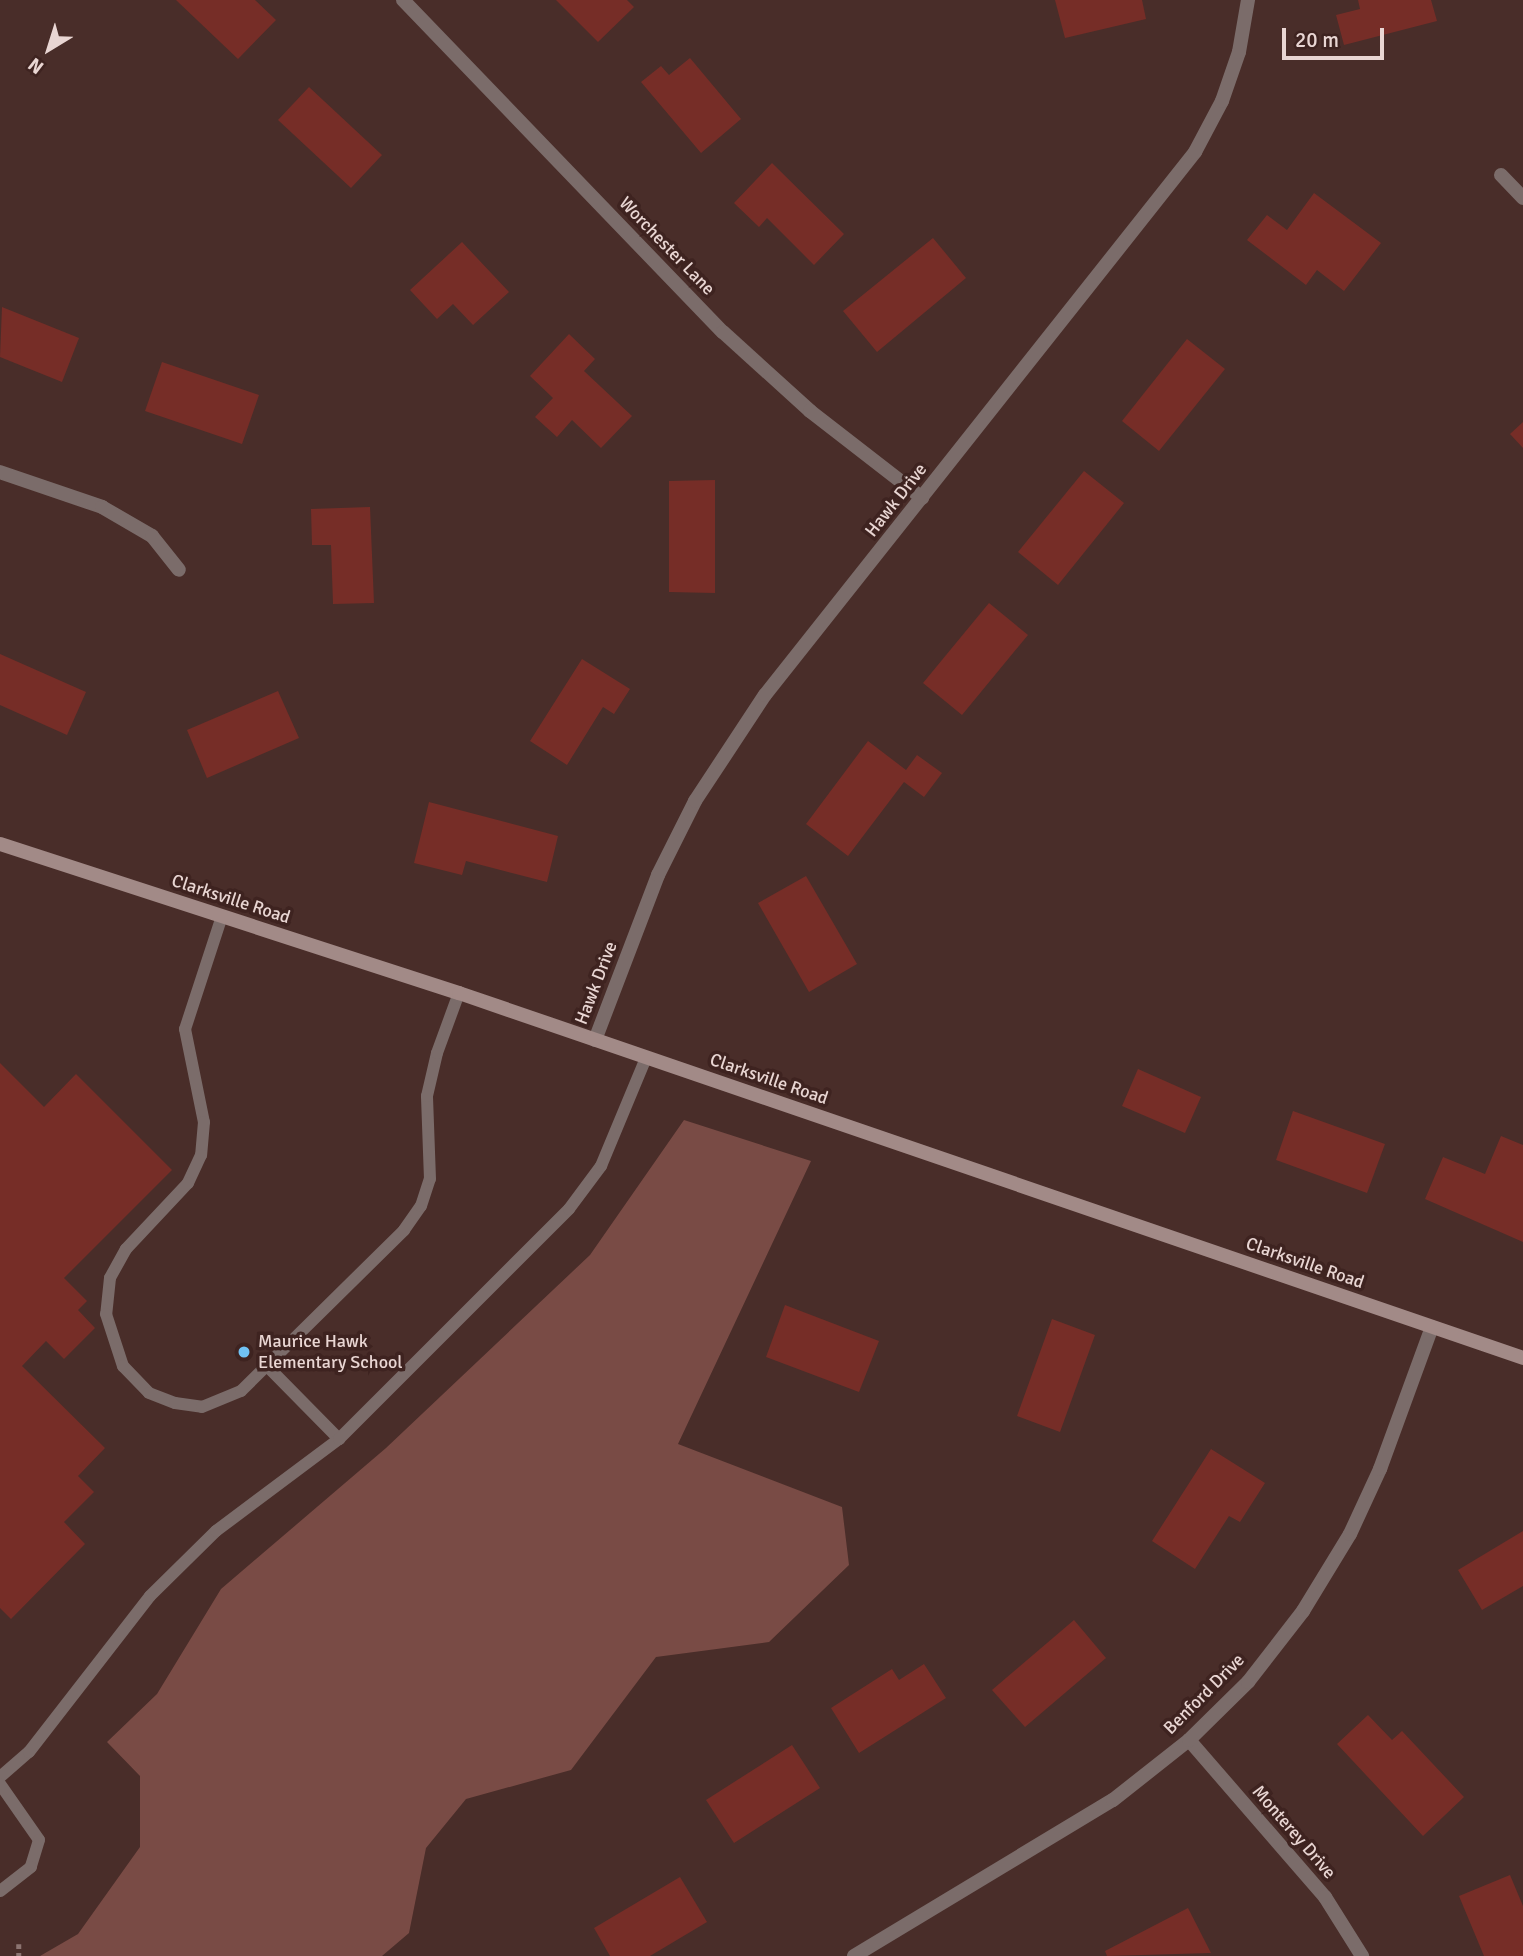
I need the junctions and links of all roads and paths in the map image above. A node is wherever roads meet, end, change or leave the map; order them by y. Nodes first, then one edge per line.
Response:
1 (403, 0) edge
2 (1248, 0) edge
3 (1501, 175) dead end
4 (1523, 198) edge
5 (0, 472) edge
6 (922, 498) junction
7 (179, 570) dead end
8 (0, 844) edge
9 (222, 916) junction
10 (459, 993) junction
11 (595, 1040) junction
12 (646, 1058) junction
13 (1432, 1327) junction
14 (1523, 1358) edge
15 (269, 1367) junction
16 (339, 1439) junction
17 (1189, 1740) junction
18 (0, 1777) edge
19 (0, 1784) edge
20 (0, 1891) edge
21 (19, 1944) dead end
22 (19, 1956) edge
23 (854, 1956) edge
24 (1362, 1956) edge

1 - 6 street, Worchester Lane
2 - 6 street, Hawk Drive
3 - 4 street
5 - 7 street
6 - 11 street, Hawk Drive
8 - 9 street, Clarksville Road
9 - 10 street, Clarksville Road
9 - 15 lane
10 - 11 street, Clarksville Road
10 - 15 lane
11 - 12 street, Clarksville Road
12 - 13 street, Clarksville Road
12 - 16 lane
13 - 14 street, Clarksville Road
13 - 17 street, Benford Drive
15 - 16 lane
16 - 18 lane
17 - 23 street, Benford Drive
17 - 24 street, Monterey Drive
19 - 20 lane
21 - 22 path

